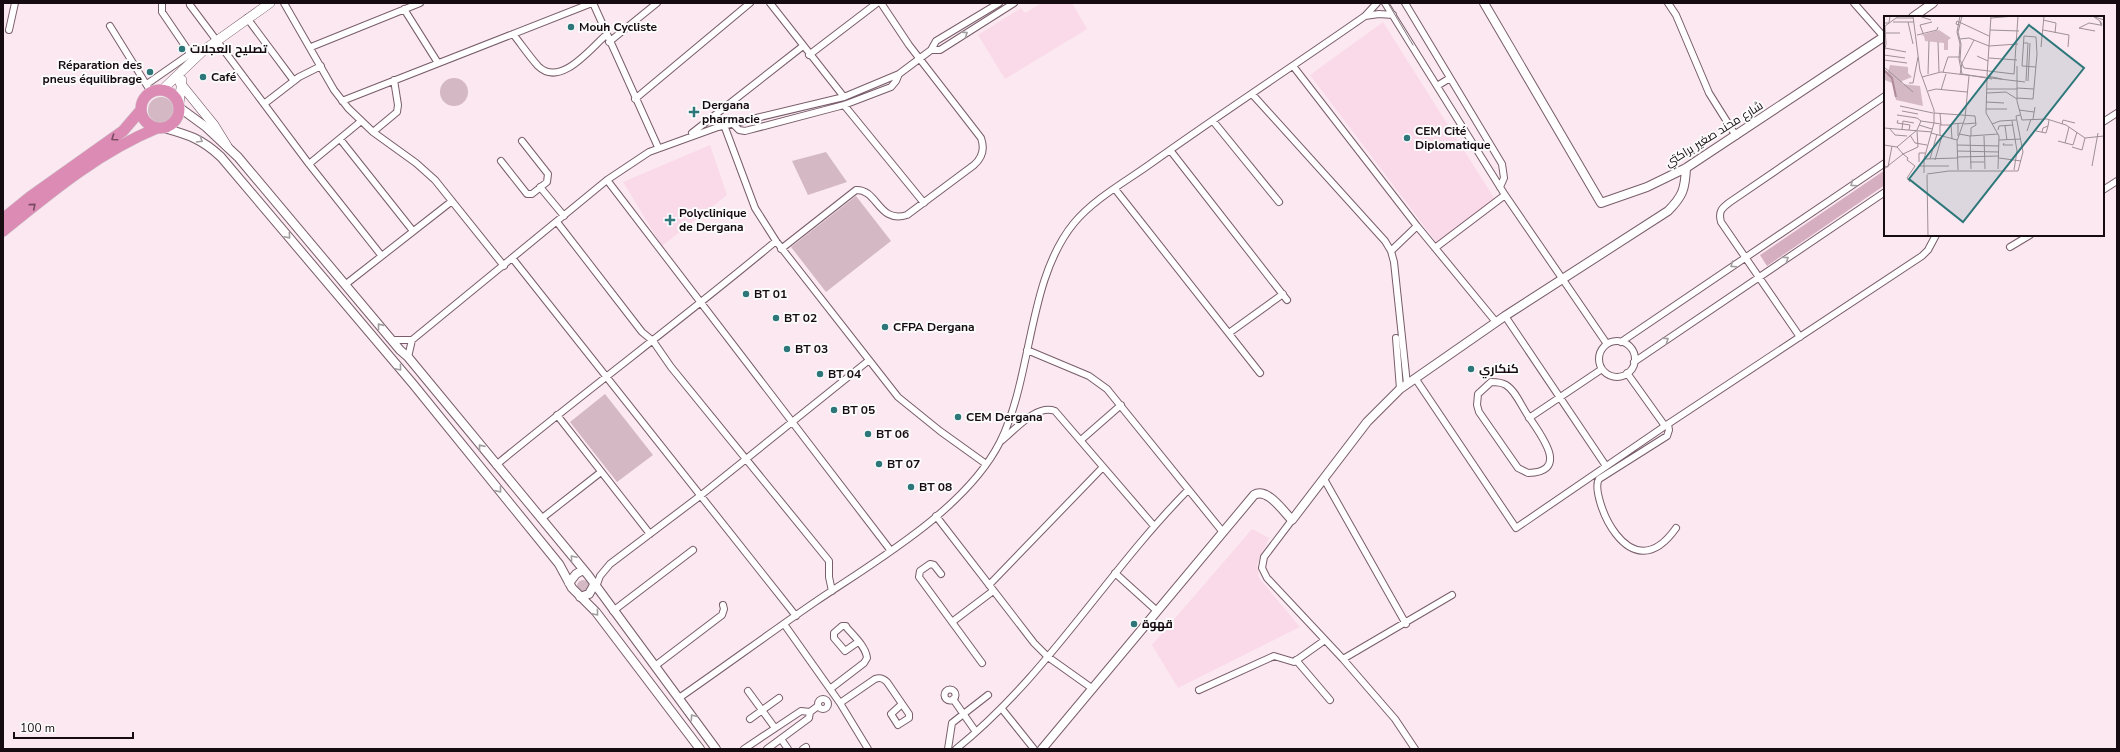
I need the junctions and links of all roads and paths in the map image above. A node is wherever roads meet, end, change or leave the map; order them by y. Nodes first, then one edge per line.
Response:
1 (15, 3) edge
2 (162, 3) edge
3 (270, 3) edge
4 (284, 3) edge
5 (420, 3) edge
6 (593, 3) edge
7 (657, 3) edge
8 (877, 3) edge
9 (881, 3) edge
10 (999, 3) edge
11 (1014, 3) edge
12 (1376, 3) edge
13 (1385, 3) edge
14 (1405, 3) edge
15 (1484, 3) edge
16 (1668, 3) edge
17 (1854, 3) edge
18 (1933, 3) edge
19 (748, 4) edge
20 (772, 4) edge
21 (190, 6) dead end
22 (407, 6) edge
23 (1393, 15) junction
24 (1366, 16) junction
25 (1914, 16) edge
26 (247, 18) junction
27 (110, 26) dead end
28 (9, 30) dead end
29 (513, 34) junction
30 (606, 35) junction
31 (1884, 36) edge
32 (216, 41) junction
33 (610, 42) junction
34 (803, 46) junction
35 (310, 47) junction
36 (931, 50) junction
37 (810, 55) junction
38 (919, 58) junction
39 (191, 60) junction
40 (438, 63) junction
41 (321, 66) junction
42 (1293, 66) junction
43 (899, 74) junction
44 (1450, 78) junction
45 (394, 80) junction
46 (294, 81) junction
47 (180, 83) junction
48 (1437, 86) junction
49 (153, 89) junction
50 (1252, 94) junction
51 (844, 97) junction
52 (635, 99) junction
53 (1884, 99) edge
54 (342, 101) junction
55 (264, 104) junction
56 (179, 105) junction
57 (844, 105) junction
58 (141, 110) junction
59 (2117, 113) edge
60 (1213, 121) junction
61 (2104, 121) edge
62 (360, 122) junction
63 (732, 123) junction
64 (724, 125) junction
65 (160, 128) junction
66 (373, 132) junction
67 (1736, 136) junction
68 (688, 137) junction
69 (340, 139) junction
70 (522, 141) dead end
71 (227, 146) junction
72 (658, 148) junction
73 (1170, 150) junction
74 (501, 161) dead end
75 (309, 164) junction
76 (1884, 164) edge
77 (1686, 168) junction
78 (607, 180) junction
79 (2117, 181) edge
80 (540, 187) junction
81 (1500, 187) junction
82 (1115, 189) junction
83 (2104, 189) edge
84 (1884, 193) edge
85 (1505, 195) junction
86 (452, 201) junction
87 (1279, 202) dead end
88 (924, 203) junction
89 (564, 216) junction
90 (3, 219) edge
91 (558, 222) junction
92 (1417, 226) junction
93 (413, 230) junction
94 (3, 231) edge
95 (1935, 236) edge
96 (2028, 236) edge
97 (776, 242) junction
98 (2010, 247) dead end
99 (781, 248) junction
100 (1435, 248) junction
101 (1391, 251) junction
102 (381, 255) junction
103 (1745, 257) junction
104 (513, 259) junction
105 (504, 266) junction
106 (1759, 278) junction
107 (1563, 279) junction
108 (346, 284) junction
109 (1283, 294) junction
110 (1287, 300) dead end
111 (702, 303) junction
112 (1505, 316) junction
113 (1496, 322) junction
114 (1229, 333) junction
115 (1800, 337) junction
116 (1396, 338) dead end
117 (392, 340) junction
118 (412, 340) junction
119 (653, 341) junction
120 (1621, 342) junction
121 (1607, 344) junction
122 (1027, 350) junction
123 (408, 357) junction
124 (868, 361) junction
125 (1634, 362) junction
126 (1602, 369) junction
127 (1260, 373) dead end
128 (1627, 373) junction
129 (605, 378) junction
130 (1414, 378) junction
131 (1403, 386) junction
132 (1560, 398) junction
133 (1121, 405) junction
134 (557, 415) junction
135 (1530, 418) junction
136 (793, 422) junction
137 (1666, 425) junction
138 (1081, 440) junction
139 (999, 442) junction
140 (746, 459) junction
141 (986, 464) junction
142 (496, 465) junction
143 (1606, 466) junction
144 (1104, 467) junction
145 (601, 472) junction
146 (1324, 479) junction
147 (1188, 490) junction
148 (700, 496) junction
149 (936, 516) junction
150 (541, 519) junction
151 (1292, 520) junction
152 (1154, 526) junction
153 (1676, 528) dead end
154 (1222, 532) junction
155 (650, 534) junction
156 (693, 550) dead end
157 (891, 551) junction
158 (584, 570) junction
159 (1115, 573) junction
160 (941, 574) dead end
161 (569, 583) junction
162 (989, 585) junction
163 (595, 586) junction
164 (832, 590) junction
165 (993, 591) junction
166 (1452, 596) dead end
167 (580, 597) junction
168 (723, 605) dead end
169 (613, 611) junction
170 (1157, 611) junction
171 (796, 616) junction
172 (952, 622) junction
173 (784, 624) junction
174 (1406, 624) junction
175 (1325, 640) junction
176 (858, 642) dead end
177 (1048, 657) junction
178 (1296, 660) junction
179 (1343, 660) junction
180 (982, 663) dead end
181 (655, 666) junction
182 (830, 689) junction
183 (1093, 689) junction
184 (1199, 690) dead end
185 (748, 691) dead end
186 (988, 695) dead end
187 (835, 696) junction
188 (679, 698) junction
189 (779, 698) dead end
190 (953, 699) dead end
191 (1330, 700) dead end
192 (840, 703) junction
193 (902, 704) dead end
194 (1002, 709) junction
195 (762, 711) junction
196 (810, 712) junction
197 (963, 713) junction
198 (750, 719) dead end
199 (775, 728) junction
200 (976, 732) junction
201 (781, 739) junction
202 (700, 749) edge
203 (716, 749) edge
204 (744, 749) edge
205 (767, 749) edge
206 (788, 749) edge
207 (868, 749) edge
208 (948, 749) edge
209 (956, 749) edge
210 (1034, 749) edge
211 (1042, 749) edge
212 (1415, 749) edge

1 - 28 street
2 - 39 street
3 - 26 main road
4 - 35 street
5 - 22 street
6 - 29 street
6 - 30 street
7 - 33 street
8 - 37 street
9 - 38 street
10 - 36 street
36 -> 11 street
12 - 24 street
13 - 23 street
14 - 44 street
15 - 77 street, شارع محند صغير براكتي
16 - 67 street
17 - 31 street
18 - 25 street
19 - 52 street
20 - 34 street
21 - 32 street
22 - 35 street
22 - 40 street
23 - 24 street
23 - 48 street
24 - 42 street
26 - 32 main road
26 - 46 street
27 - 49 street
29 - 30 street
29 - 40 street
30 - 33 street
31 - 67 street, شارع محند صغير براكتي
32 - 39 main road
32 - 55 street
33 - 52 street
34 - 37 street
34 - 68 street
35 - 41 street
36 - 38 street
37 - 51 street
38 - 43 street
38 - 88 street
39 - 47 main road
39 - 49 main road
39 - 49 street
40 - 45 street
41 - 46 street
41 - 54 street
42 - 50 street
42 - 92 street
43 - 51 street
43 - 57 street
44 - 48 street
44 - 81 street
45 - 54 street
45 - 66 street
46 - 55 street
47 - 56 main road
47 - 71 main road
48 - 81 street
49 - 56 highway
49 - 58 highway
50 - 60 street
50 - 101 street
51 - 63 street
52 - 72 street
53 - 103 street
54 - 62 street
55 - 75 street
56 - 65 highway
56 - 71 street
57 - 63 street
57 - 88 street
58 - 65 highway
58 -> 90 highway
59 - 61 street
60 - 73 street
60 - 87 street
62 - 66 street
62 - 69 street
63 - 64 street
64 - 68 street
64 - 97 street
94 -> 65 highway
65 -> 161 street
66 - 86 street
67 - 77 street, شارع محند صغير براكتي
68 - 72 street
69 - 75 street
69 - 93 street
70 - 80 street
71 - 108 street
72 - 78 street
73 - 82 street
73 - 109 street
74 - 80 street
75 - 102 street
76 -> 103 street
77 - 107 street
78 - 89 street
78 - 111 street
79 - 83 street
80 - 89 street
81 - 85 street
82 - 114 street
82 - 122 street
106 -> 84 street
85 - 100 street
85 - 107 street
86 - 93 street
86 - 105 street
88 - 99 street
89 - 91 street
91 - 104 street
91 - 119 street
92 - 100 street
92 - 101 street
93 - 102 street
95 - 115 street
96 - 98 street
97 - 99 street
97 - 111 street
99 - 124 street
100 - 113 street
101 - 131 street
102 - 108 street
103 - 106 street
103 -> 120 street
104 - 105 street
104 - 129 street
105 - 118 street
106 - 115 street
125 -> 106 street
107 - 112 street
107 - 121 street
117 -> 108 street
109 - 110 street
109 - 114 street
111 - 119 street
111 - 136 street
112 - 113 street
112 - 132 street
113 - 130 street
114 - 127 street
115 - 137 street
116 - 131 street
117 - 118 street
117 - 123 street
118 - 123 street
119 - 129 street
119 - 140 street
120 - 121 street
120 - 125 street
121 - 126 street
122 - 133 street
122 - 139 street
142 -> 123 street
124 - 136 street
124 - 141 street
125 - 128 street
126 - 128 street
126 - 132 street
128 - 137 street
129 - 134 street
129 - 148 street
130 - 131 street
130 - 143 street
131 - 146 street
132 - 135 street
132 - 143 street
133 - 138 street
133 - 147 street
134 - 142 street
134 - 145 street
135 - 135 street
136 - 140 street
136 - 157 street
137 - 143 street
137 - 153 street
138 - 139 street
138 - 144 street
139 - 141 street
140 - 148 street
140 - 164 street
141 - 149 street
142 - 150 street
144 - 152 street
144 - 162 street
145 - 150 street
145 - 155 street
146 - 151 street
146 - 174 street
147 - 152 street
147 - 154 street
148 - 155 street
148 - 171 street
149 - 157 street
149 - 162 street
158 -> 150 street
151 - 154 street
151 - 175 street
152 - 159 street
154 - 170 street
155 - 163 street
156 - 169 street
157 - 164 street
158 - 161 street
158 - 163 street
159 - 170 street
159 - 177 street
160 - 172 street
161 - 167 street
162 - 165 street
163 - 167 street
163 - 169 street
164 - 171 street
165 - 172 street
165 - 177 street
166 - 174 street
167 -> 202 street
168 - 181 street
169 - 181 street
170 - 183 street
171 - 173 street
172 - 180 street
173 - 182 street
173 - 188 street
174 - 179 street
175 - 178 street
175 - 179 street
176 - 182 street
177 - 183 street
177 - 194 street
178 - 184 street
178 - 191 street
179 - 212 street
181 - 188 street
182 - 187 street
183 - 211 street
185 - 195 street
186 - 197 street
187 - 192 street
187 - 196 street
203 -> 188 street
189 - 195 street
190 - 197 street
192 - 193 street
192 - 207 street
194 - 200 street
194 - 210 street
195 - 198 street
195 - 199 street
196 - 199 street
196 - 201 street
197 - 200 street
197 - 208 street
199 - 204 street
200 - 209 street
201 - 205 street
201 - 206 street

